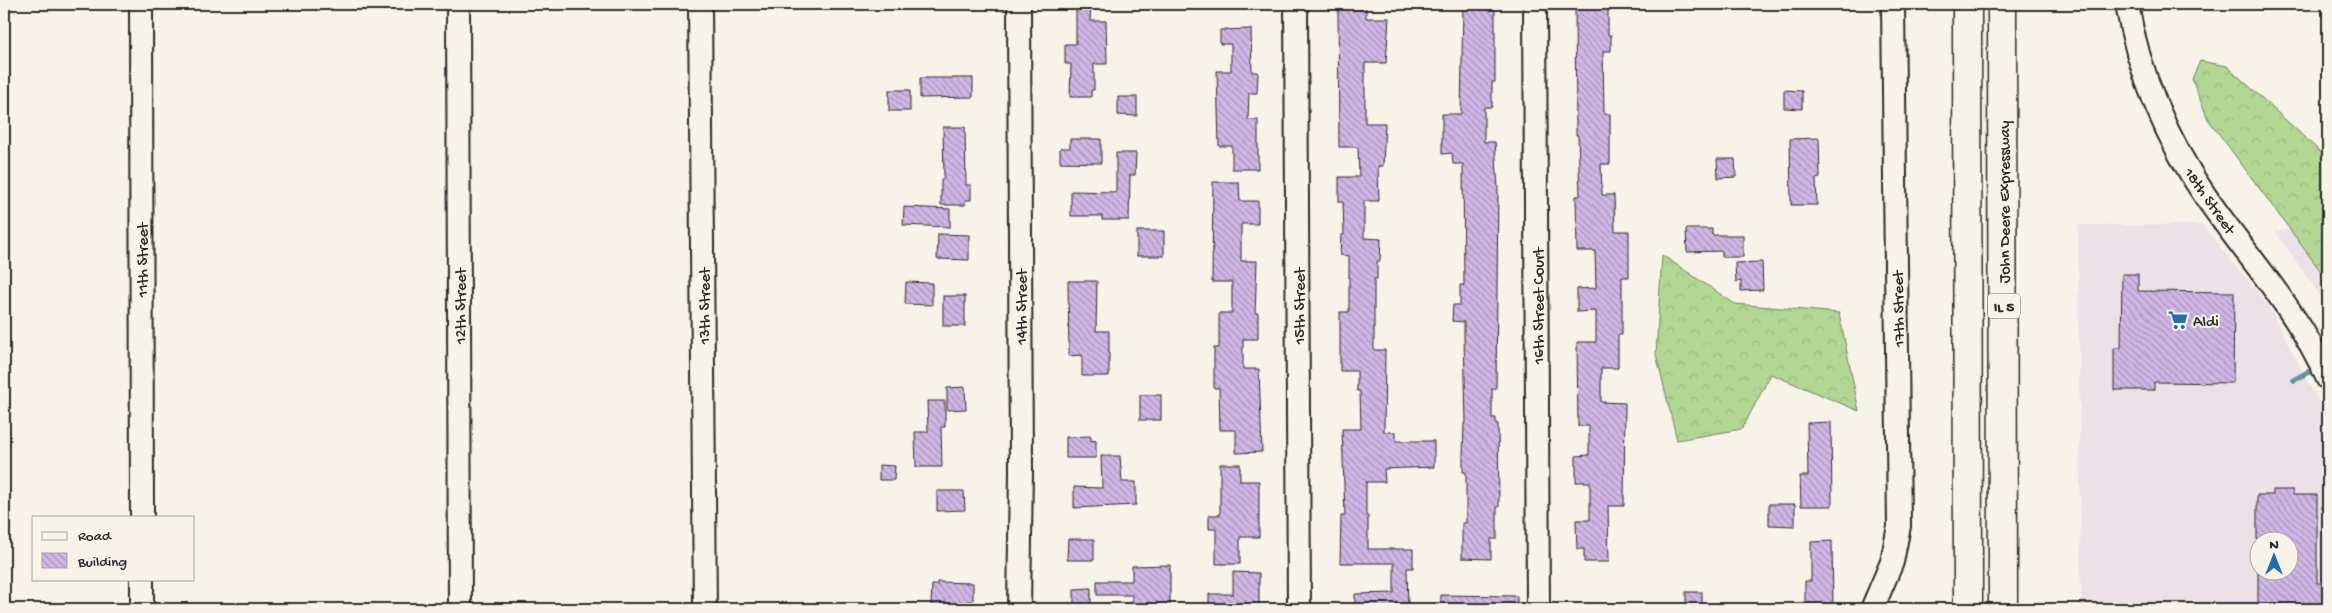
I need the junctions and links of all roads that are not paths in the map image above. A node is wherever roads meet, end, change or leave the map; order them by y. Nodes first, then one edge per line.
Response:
1 (141, 4) edge
2 (458, 4) edge
3 (700, 4) edge
4 (1019, 4) edge
5 (1296, 4) edge
6 (1535, 4) edge
7 (1893, 4) edge
8 (1967, 4) edge
9 (2002, 4) edge
10 (2127, 4) edge
11 (1967, 316) junction
12 (2328, 380) edge
13 (142, 516) edge
14 (2003, 556) junction
15 (142, 580) edge
16 (1875, 606) edge
17 (142, 609) edge
18 (460, 609) edge
19 (704, 609) edge
20 (1019, 609) edge
21 (1299, 609) edge
22 (1538, 609) edge
23 (1954, 609) edge
24 (1968, 609) edge
25 (2003, 609) edge
26 (2018, 609) edge

1 - 13 street, 11th Street
2 - 18 street, 12th Street
3 - 19 street, 13th Street
4 - 20 street, 14th Street
5 - 21 street, 15th Street
6 - 22 street, 16th Street Court
7 - 16 street, 17th Street
8 - 11 highway, IL 5
9 - 14 highway, John Deere Expressway / IL 5
10 - 12 street, 18th Street
11 - 23 highway
11 - 24 highway, IL 5
14 - 25 highway, John Deere Expressway / IL 5
14 - 26 street
15 - 17 street

